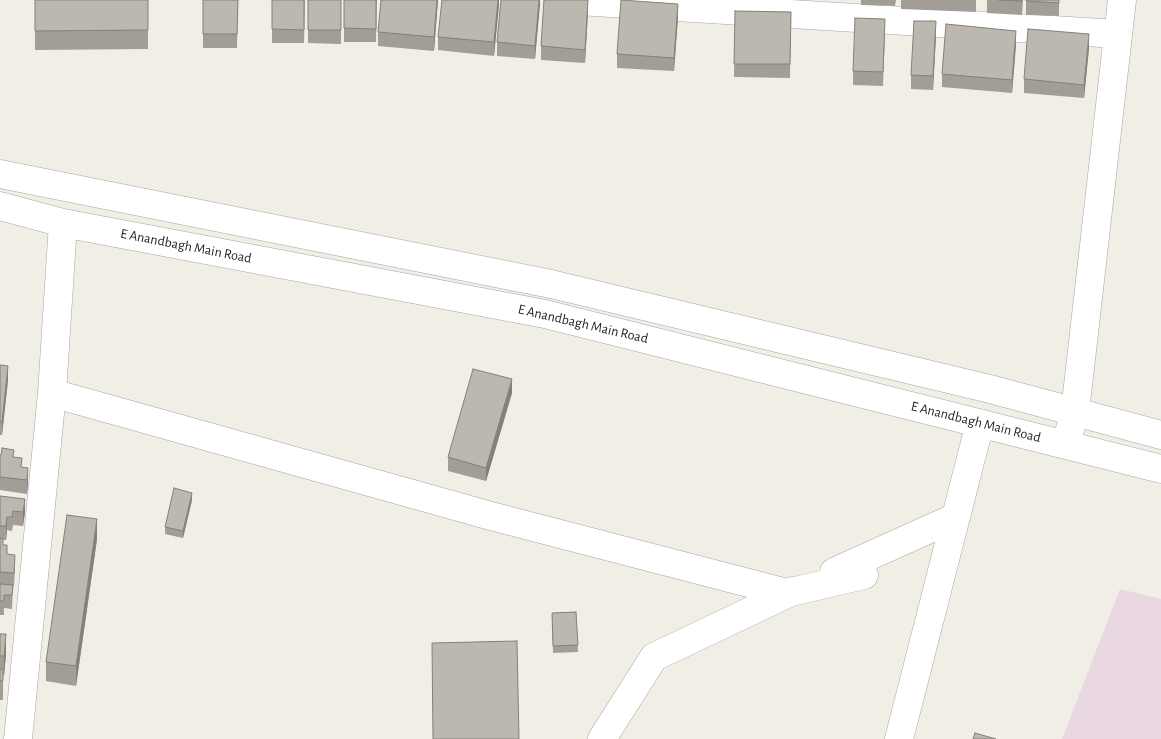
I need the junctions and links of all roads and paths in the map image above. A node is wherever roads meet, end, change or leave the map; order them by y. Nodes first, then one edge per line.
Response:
1 (562, 0) edge
2 (1122, 0) edge
3 (1118, 34) junction
4 (0, 174) edge
5 (0, 206) edge
6 (63, 223) junction
7 (52, 393) junction
8 (1075, 412) junction
9 (980, 423) junction
10 (1161, 436) edge
11 (1066, 444) junction
12 (1161, 469) edge
13 (956, 518) junction
14 (864, 575) dead end
15 (787, 594) junction
16 (18, 739) edge
17 (602, 739) edge
18 (900, 739) edge

1 - 3 street
2 - 3 street
3 - 8 street
4 - 8 street
5 - 6 street, E Anandbagh Main Road
6 - 7 street
6 - 9 street, E Anandbagh Main Road
7 - 15 street
7 - 16 street
8 - 10 street
8 - 11 street
9 - 11 street, E Anandbagh Main Road
9 - 13 street
11 - 12 street, E Anandbagh Main Road
13 - 15 street
13 - 18 street
14 - 15 street
15 - 17 street

